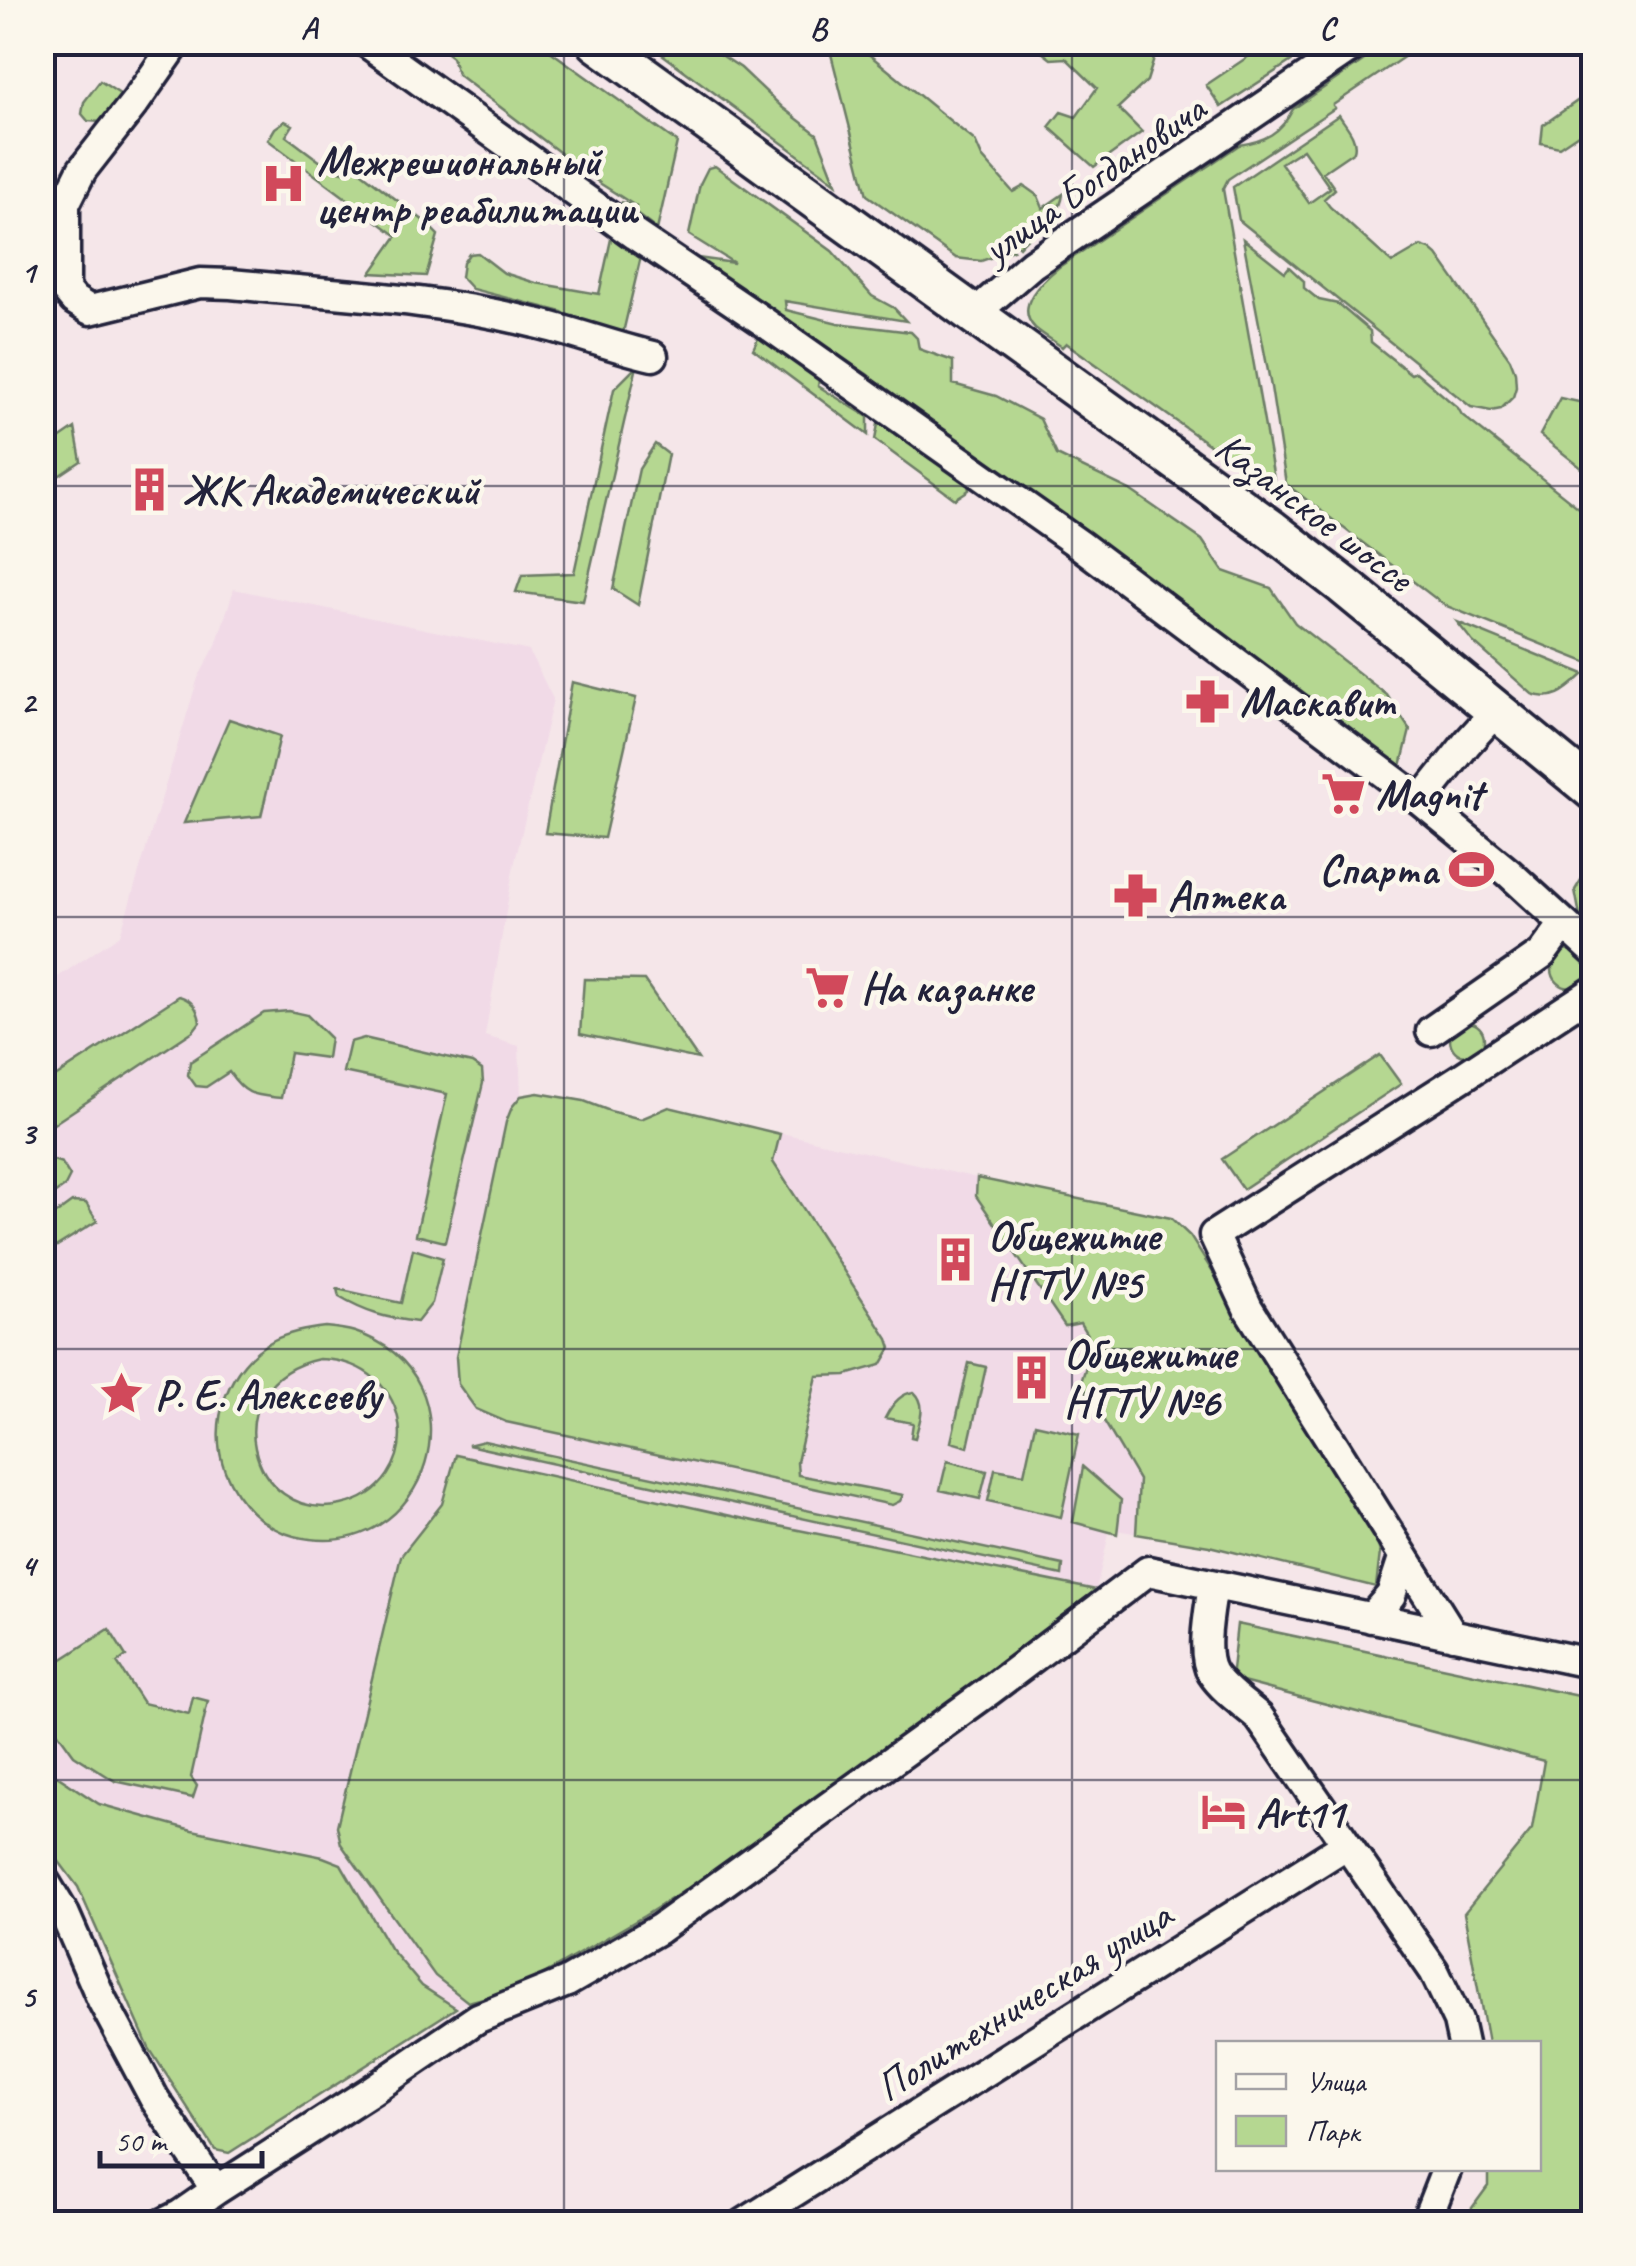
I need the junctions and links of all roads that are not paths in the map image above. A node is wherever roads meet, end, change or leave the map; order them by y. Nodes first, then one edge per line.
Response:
1 (177, 42) edge
2 (366, 42) edge
3 (597, 42) edge
4 (1359, 42) edge
5 (974, 314) junction
6 (652, 356) dead end
7 (1497, 710) junction
8 (1594, 791) edge
9 (1421, 801) junction
10 (1564, 924) junction
11 (1594, 951) edge
12 (1594, 990) edge
13 (1431, 1030) dead end
14 (1404, 1558) junction
15 (1212, 1585) junction
16 (1371, 1618) junction
17 (1453, 1635) junction
18 (1594, 1664) edge
19 (1346, 1845) junction
20 (42, 1877) edge
21 (54, 1922) edge
22 (1462, 2041) edge
23 (1446, 2171) edge
24 (216, 2190) junction
25 (174, 2221) edge
26 (743, 2224) edge
27 (1425, 2224) edge

1 - 6 street
2 - 9 street
3 - 5 main road, Казанское шоссе
4 - 5 street, улица Богдановича
5 - 7 main road, Казанское шоссе
7 - 8 main road, Казанское шоссе
7 - 9 street
9 - 10 street
10 - 11 street
10 - 13 street
12 - 14 street
14 - 16 street
14 - 17 street
15 - 16 street
15 - 19 street
15 - 24 street
16 - 17 street
17 - 18 street
19 - 22 street
19 - 26 street, Политехническая улица
20 - 21 street
21 - 24 street
23 - 27 street
24 - 25 street

